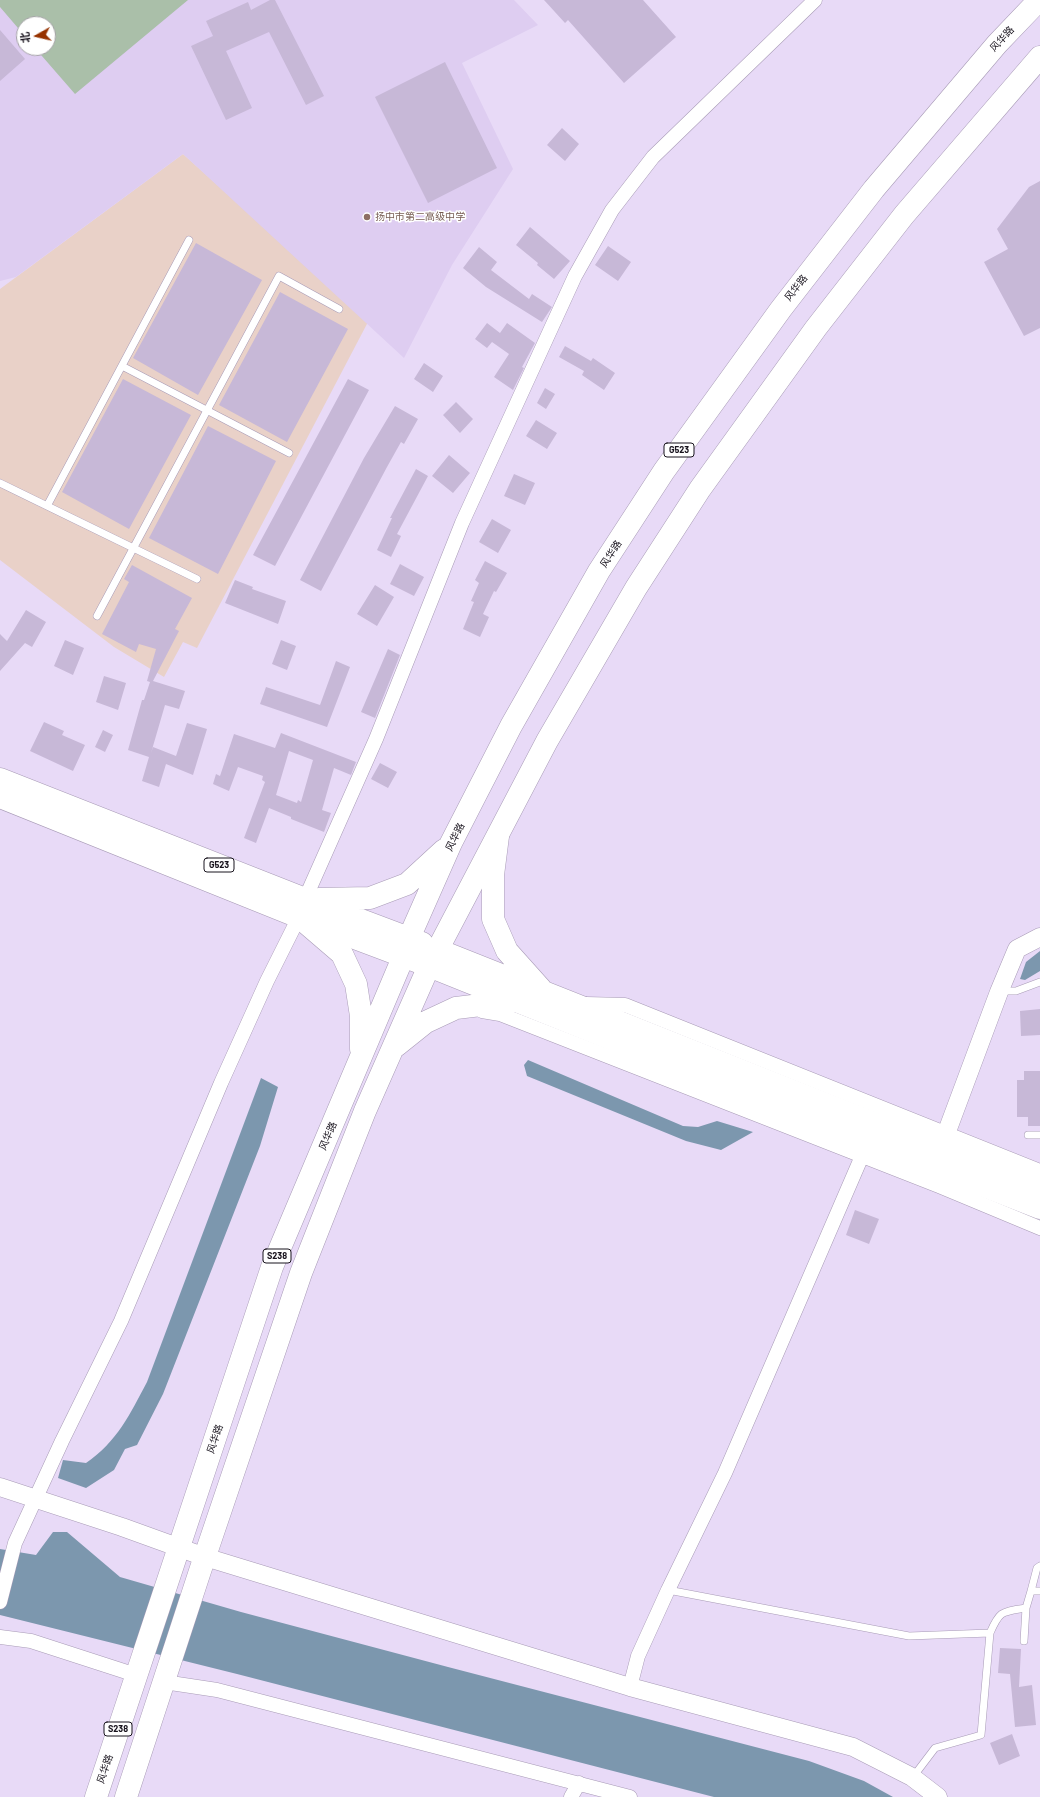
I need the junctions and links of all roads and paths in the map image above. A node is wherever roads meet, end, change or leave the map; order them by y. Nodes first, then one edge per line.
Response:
1 (815, 0) edge
2 (1039, 0) edge
3 (1040, 57) edge
4 (189, 240) dead end
5 (339, 309) dead end
6 (122, 366) junction
7 (208, 410) junction
8 (289, 453) dead end
9 (0, 483) edge
10 (47, 506) junction
11 (134, 548) junction
12 (197, 579) dead end
13 (97, 616) dead end
14 (0, 779) edge
15 (0, 798) edge
16 (499, 831) junction
17 (451, 843) junction
18 (302, 908) junction
19 (1040, 937) edge
20 (407, 946) junction
21 (434, 958) junction
22 (1040, 982) edge
23 (999, 992) junction
24 (545, 993) junction
25 (517, 1001) junction
26 (456, 1008) junction
27 (393, 1048) junction
28 (361, 1059) junction
29 (1040, 1134) edge
30 (1028, 1135) dead end
31 (862, 1156) junction
32 (945, 1161) junction
33 (1040, 1171) edge
34 (1040, 1189) edge
35 (1040, 1208) edge
36 (1040, 1228) edge
37 (0, 1487) edge
38 (35, 1499) junction
39 (176, 1556) junction
40 (203, 1564) junction
41 (1040, 1566) edge
42 (668, 1590) junction
43 (1031, 1591) junction
44 (1040, 1591) edge
45 (0, 1602) edge
46 (1026, 1608) junction
47 (990, 1634) junction
48 (0, 1637) edge
49 (1024, 1641) dead end
50 (138, 1668) junction
51 (166, 1675) junction
52 (630, 1687) junction
53 (912, 1777) junction
54 (579, 1783) junction
55 (96, 1797) edge
56 (126, 1797) edge
57 (571, 1797) edge
58 (630, 1797) edge
59 (938, 1797) edge

1 - 18 street
2 - 17 main road, 风华路 / G523
3 - 16 main road
4 - 6 lane
5 - 7 lane
6 - 7 lane
6 - 10 lane
7 - 8 lane
7 - 11 lane
9 - 10 lane
10 - 11 lane
11 - 12 lane
11 - 13 lane
14 - 18 main road, G523
15 - 18 main road, G523
16 - 21 main road
16 - 24 main road
17 - 18 main road
17 - 20 main road, 风华路 / G523
18 - 20 main road, G523
18 - 28 main road
18 - 38 street
19 - 23 street
20 - 21 main road, G523
20 - 28 main road, 风华路 / S238
21 - 24 main road
21 - 25 main road
21 - 27 main road, S238
22 - 23 lane
23 - 32 street
24 - 32 main road
25 - 26 main road
25 - 32 main road
26 - 27 main road
26 - 31 street
27 - 40 main road, S238
28 - 39 main road, 风华路 / S238
29 - 30 lane
31 - 32 street
31 - 42 street
32 - 33 street
32 - 34 main road
32 - 35 main road
32 - 36 street
37 - 38 street
38 - 39 street
38 - 45 street
39 - 40 street
39 - 50 main road, 风华路 / S238
40 - 51 main road, S238
40 - 52 street
41 - 43 lane
42 - 47 lane
42 - 52 street
43 - 44 lane
43 - 46 lane
46 - 47 lane
46 - 49 lane
47 - 53 lane
48 - 50 street
50 - 51 main road
50 - 55 main road, 风华路 / S238
51 - 54 street
51 - 56 main road, S238
52 - 53 street
53 - 59 street
54 - 57 street
54 - 58 street

